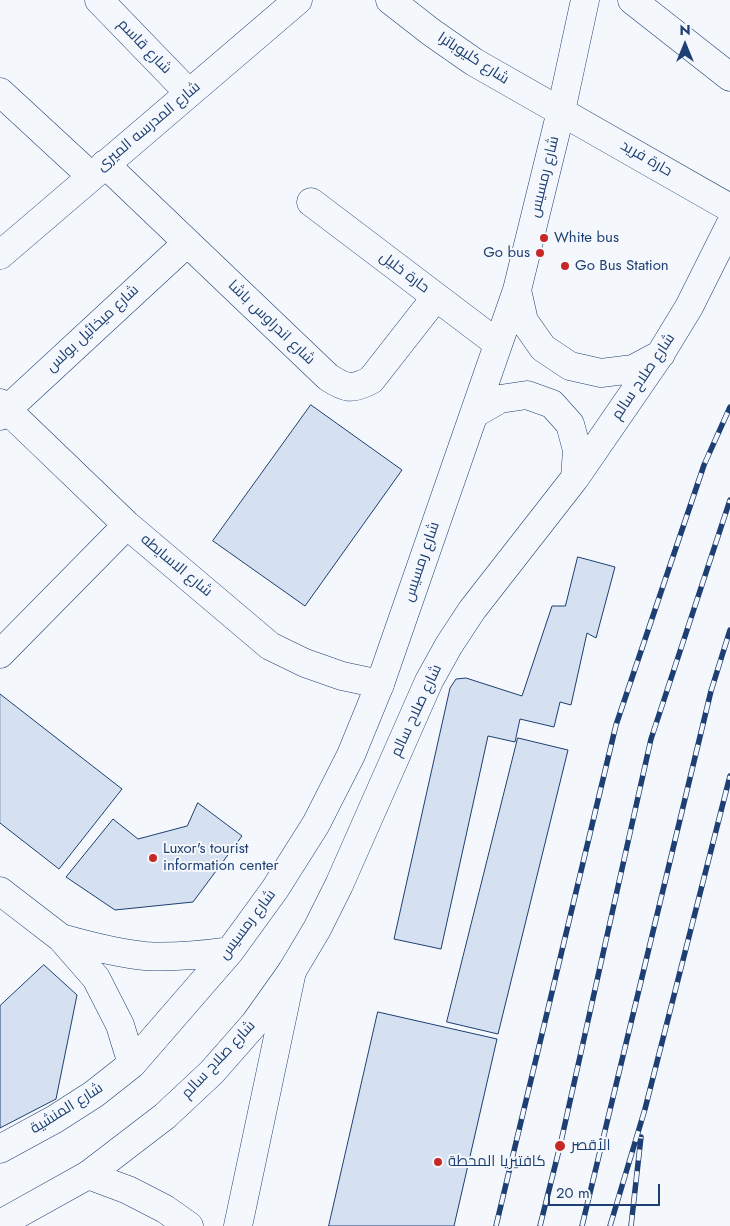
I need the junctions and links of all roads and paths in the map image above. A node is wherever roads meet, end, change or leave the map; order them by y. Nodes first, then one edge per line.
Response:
1 (98, 0) edge
2 (298, 0) edge
3 (390, 0) edge
4 (585, 0) edge
5 (632, 0) edge
6 (730, 77) edge
7 (0, 92) edge
8 (189, 93) junction
9 (561, 111) junction
10 (98, 170) junction
11 (311, 202) dead end
12 (730, 208) edge
13 (730, 225) edge
14 (187, 243) junction
15 (0, 254) edge
16 (517, 290) junction
17 (436, 298) junction
18 (497, 344) junction
19 (662, 354) junction
20 (2, 409) edge
21 (474, 414) junction
22 (575, 478) junction
23 (127, 525) junction
24 (0, 654) edge
25 (380, 684) junction
26 (0, 891) edge
27 (61, 938) junction
28 (230, 951) junction
29 (292, 971) junction
30 (132, 1064) junction
31 (0, 1148) edge
32 (88, 1175) junction
33 (0, 1224) edge
34 (188, 1226) edge
35 (238, 1226) edge

1 - 8 street, شارع قاسم
2 - 8 street, شارع المدرسه الميرى
3 - 9 street, شارع كليوباترا
4 - 9 street, شارع رمسيس
5 - 6 street
7 - 10 street, شارع اندراوس باشا
8 - 10 street, شارع المدرسه الميرى
9 - 12 street, حارة فريد
9 - 16 street, شارع رمسيس
10 - 14 street, شارع اندراوس باشا
10 - 15 street, شارع المدرسه الميرى
11 - 17 street, حارة خليل
13 - 19 street, شارع صلاح سالم
14 - 17 street, شارع اندراوس باشا
14 - 20 street, شارع ميخائيل بولس
16 - 18 street, شارع رمسيس
16 - 19 street
17 - 18 street, حارة خليل
18 - 21 street, شارع رمسيس
19 - 22 street, شارع صلاح سالم
20 - 23 street, شارع الاسايطه
21 - 22 street
21 - 25 street, شارع رمسيس
22 - 29 street, شارع صلاح سالم
23 - 24 street
23 - 25 street, شارع الاسايطه
25 - 28 street, شارع رمسيس
26 - 27 street
27 - 28 street
27 - 30 street
28 - 30 street, شارع رمسيس
29 - 32 street, شارع صلاح سالم
29 - 35 street
30 - 31 street, شارع المنشية
32 - 33 street
32 - 34 street

